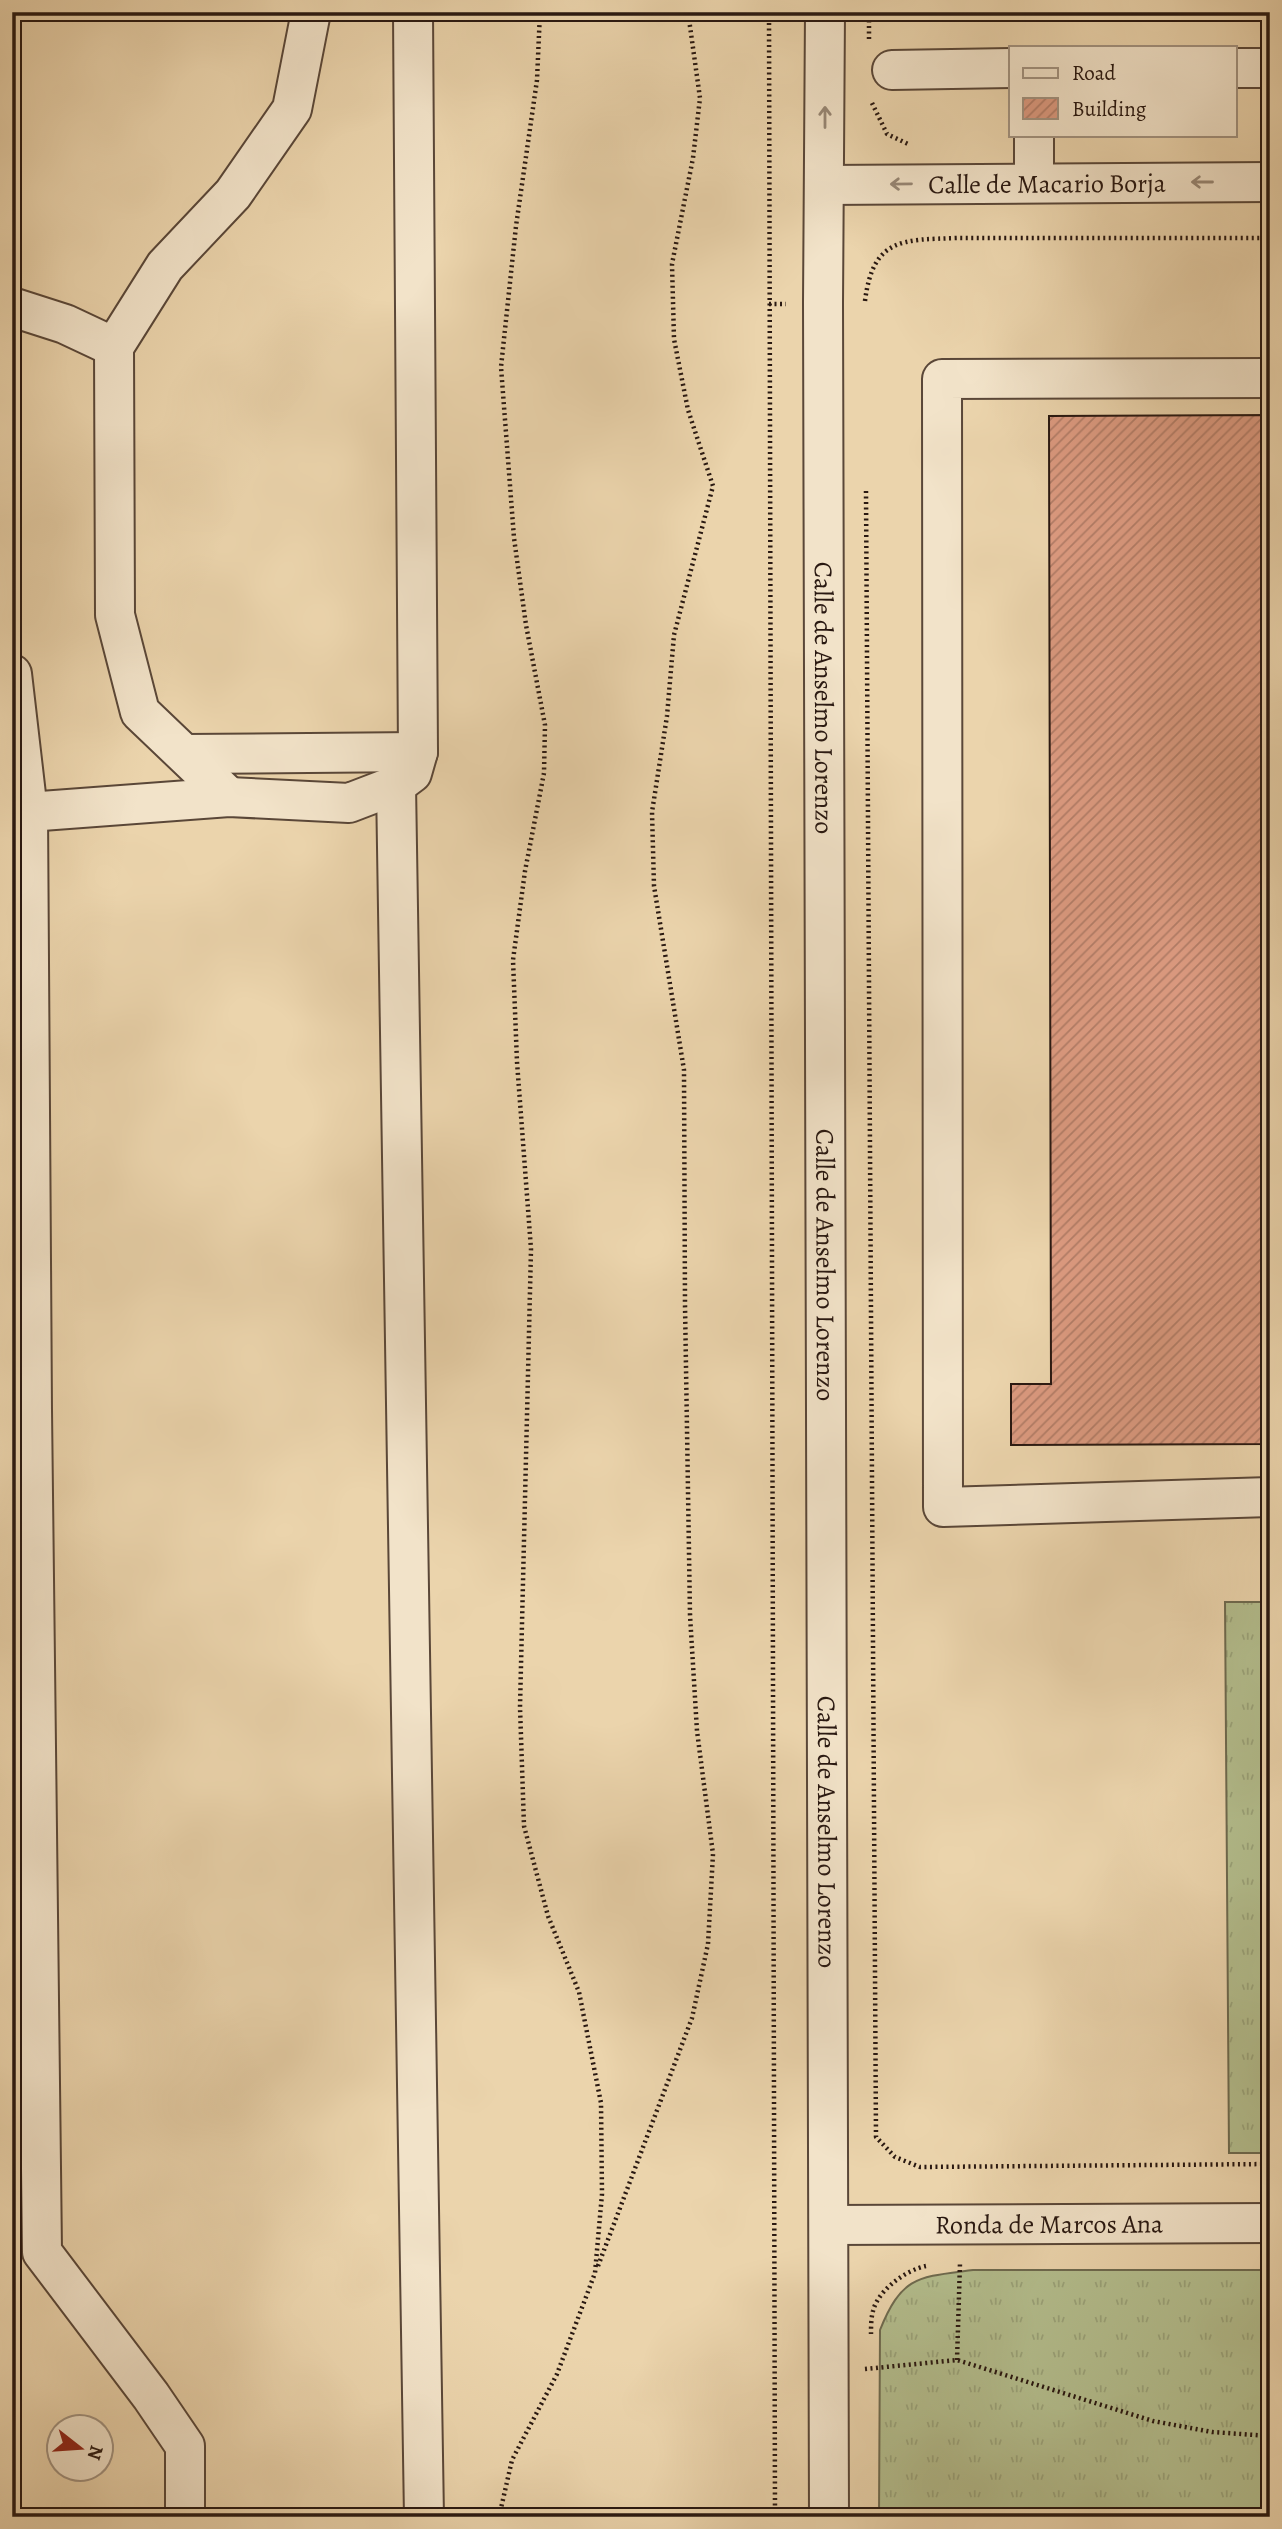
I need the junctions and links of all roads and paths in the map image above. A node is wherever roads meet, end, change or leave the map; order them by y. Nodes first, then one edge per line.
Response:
1 (311, 12) edge
2 (413, 12) edge
3 (540, 12) edge
4 (688, 12) edge
5 (769, 12) edge
6 (825, 12) edge
7 (1009, 68) edge
8 (1236, 68) edge
9 (1270, 68) edge
10 (892, 70) dead end
11 (1034, 136) edge
12 (1270, 182) edge
13 (1034, 183) junction
14 (825, 185) junction
15 (957, 238) dead end
16 (1270, 238) edge
17 (12, 307) edge
18 (114, 347) junction
19 (1270, 378) edge
20 (12, 674) edge
21 (418, 752) junction
22 (186, 754) junction
23 (396, 785) junction
24 (229, 797) junction
25 (28, 812) junction
26 (22, 1410) edge
27 (1270, 1497) edge
28 (1270, 2223) edge
29 (829, 2225) junction
30 (948, 2262) dead end
31 (936, 2264) dead end
32 (595, 2273) junction
33 (870, 2344) dead end
34 (869, 2356) dead end
35 (957, 2360) junction
36 (1270, 2436) edge
37 (185, 2517) edge
38 (424, 2517) edge
39 (499, 2517) edge
40 (775, 2517) edge
41 (829, 2517) edge

1 - 18 street
2 - 21 street
3 - 32 path
4 - 32 path
5 - 40 path
14 -> 6 street, Calle de Anselmo Lorenzo
7 - 10 street
8 - 9 street
11 - 13 street
12 -> 13 street, Calle de Macario Borja
13 -> 14 street, Calle de Macario Borja
14 - 29 street, Calle de Anselmo Lorenzo
15 - 16 path
17 - 18 street
18 - 22 street
19 - 27 street
20 - 25 street
21 - 22 street
21 - 23 street
22 - 24 street
23 - 24 street
23 - 38 street
24 - 25 street
25 - 26 street
26 - 37 street
28 - 29 street, Ronda de Marcos Ana
29 - 41 street, Calle de Anselmo Lorenzo
30 - 35 path
31 - 33 path
32 - 39 path
34 - 35 path
35 - 36 path

